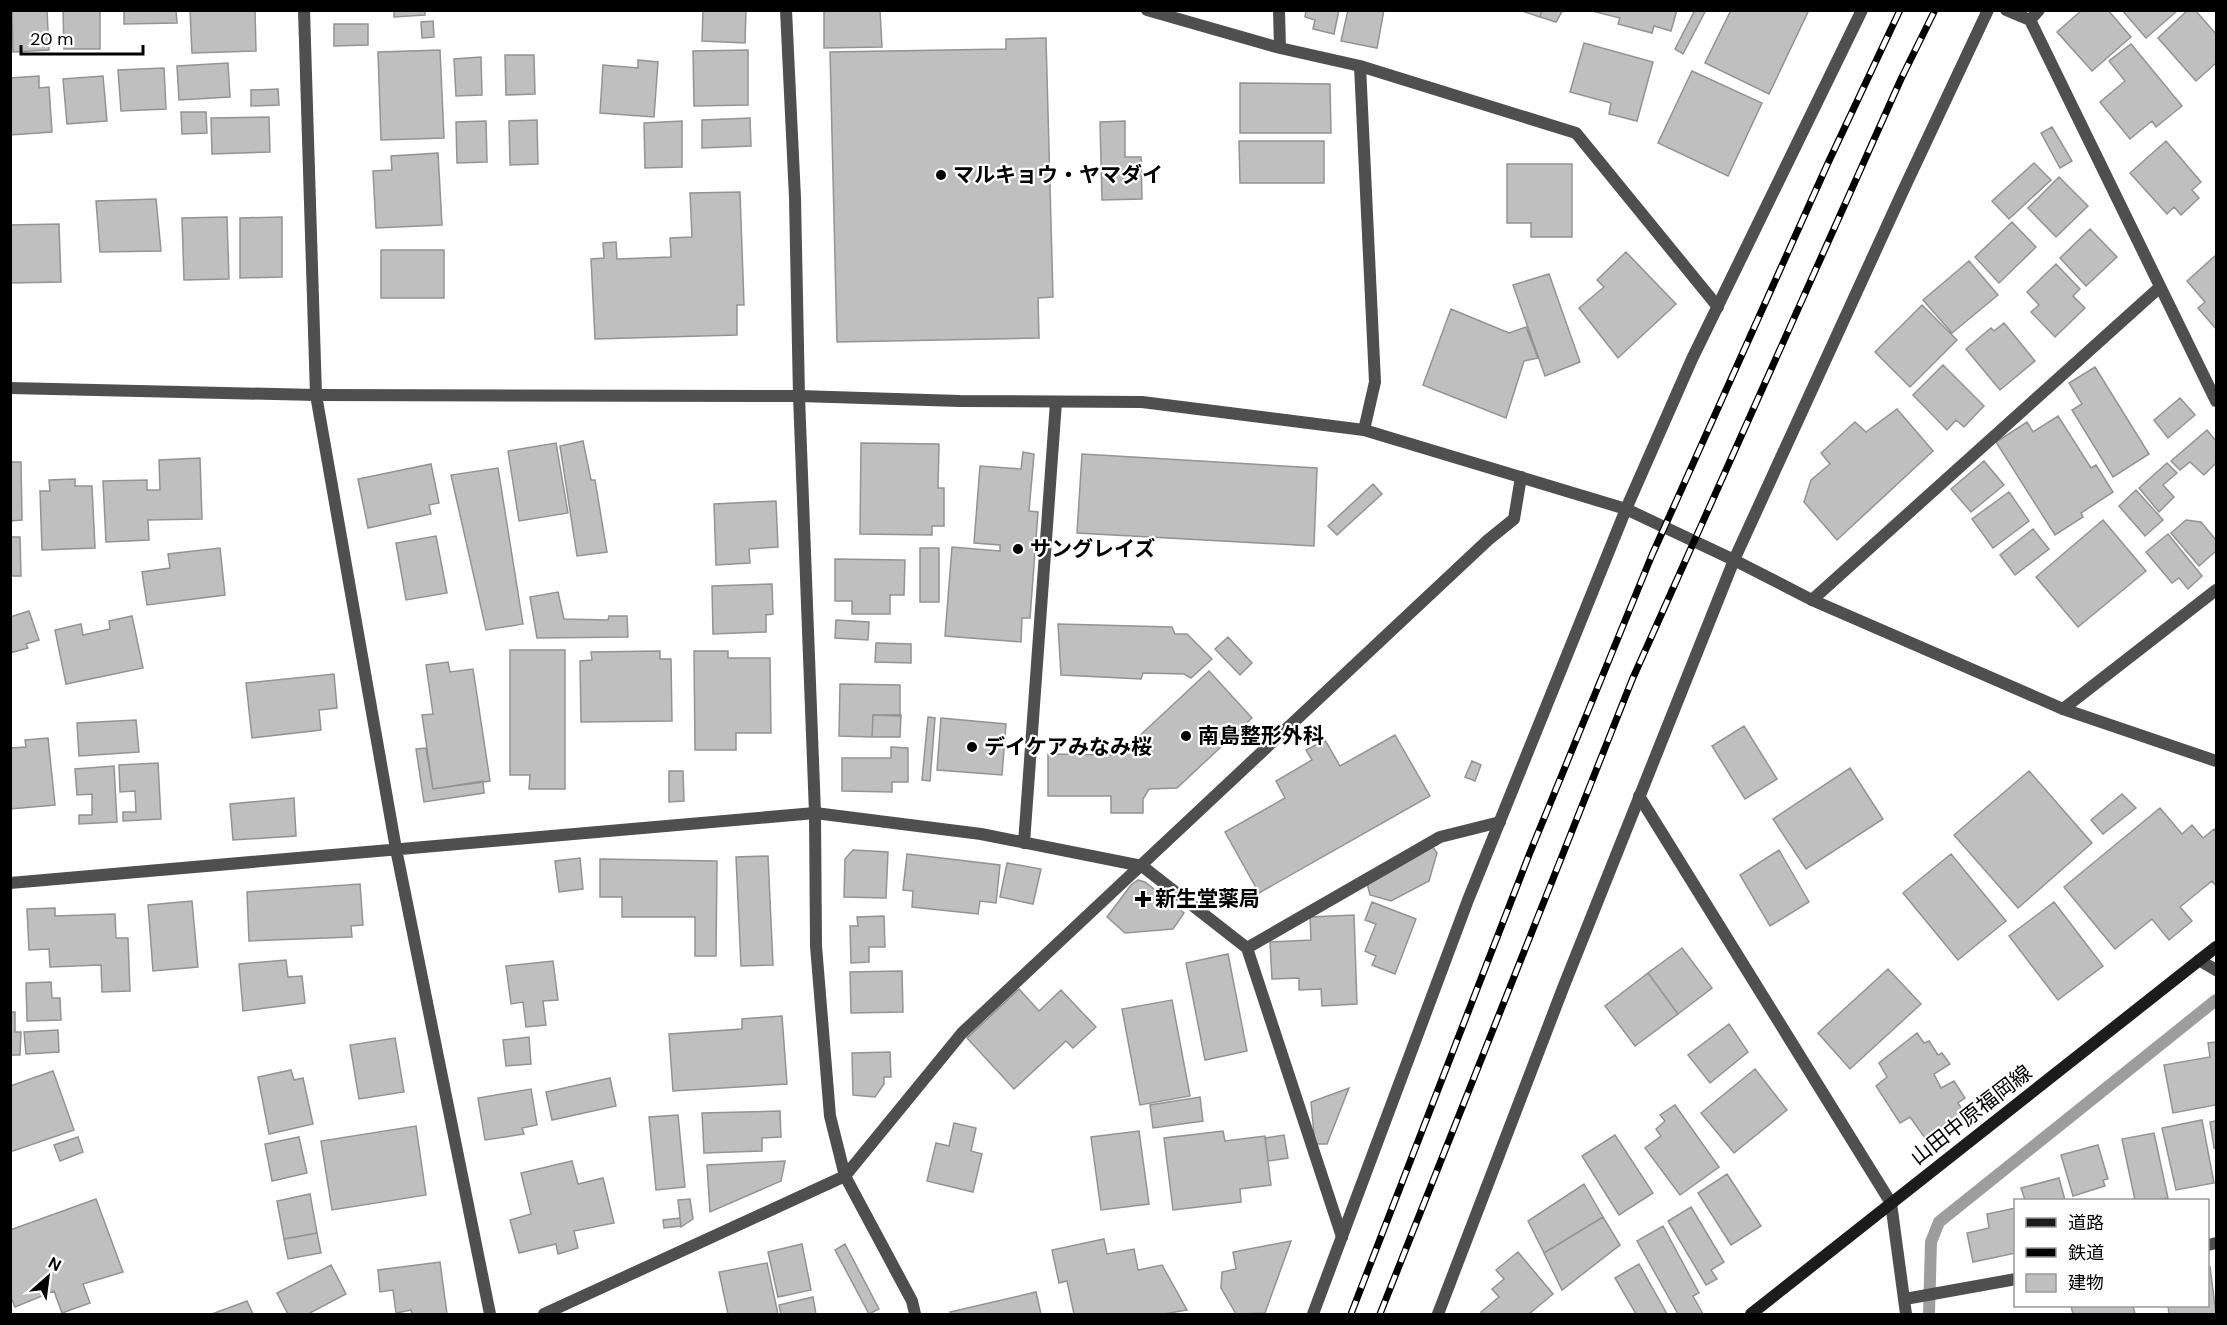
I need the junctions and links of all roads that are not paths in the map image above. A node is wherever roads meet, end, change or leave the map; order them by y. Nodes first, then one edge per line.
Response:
1 (304, 10) edge
2 (786, 10) edge
3 (1147, 10) edge
4 (1279, 10) edge
5 (1862, 10) edge
6 (1988, 10) edge
7 (2006, 10) edge
8 (2039, 10) edge
9 (2030, 20) junction
10 (1280, 48) junction
11 (1360, 66) junction
12 (2160, 287) junction
13 (1718, 307) junction
14 (10, 388) edge
15 (316, 395) junction
16 (799, 396) junction
17 (2216, 397) edge
18 (1056, 402) junction
19 (1364, 430) junction
20 (1521, 477) junction
21 (1626, 509) junction
22 (1734, 560) junction
23 (2217, 590) edge
24 (1812, 600) junction
25 (2064, 710) junction
26 (2217, 761) edge
27 (1640, 796) junction
28 (815, 813) junction
29 (1500, 822) junction
30 (1024, 843) junction
31 (396, 849) junction
32 (1142, 866) junction
33 (10, 883) edge
34 (2217, 947) edge
35 (1247, 948) junction
36 (2199, 960) junction
37 (2217, 970) edge
38 (845, 1176) junction
39 (1892, 1203) junction
40 (1342, 1237) junction
41 (2014, 1280) edge
42 (1905, 1299) junction
43 (490, 1314) edge
44 (544, 1314) edge
45 (915, 1314) edge
46 (1312, 1314) edge
47 (1438, 1314) edge
48 (1751, 1314) edge
49 (1906, 1314) edge

1 - 15 street
2 - 16 street
3 - 10 street
4 - 10 street
5 - 13 street
6 - 22 street
7 - 9 street
8 - 9 street
9 - 12 street
10 - 11 street
11 - 13 street
11 - 19 street
12 - 17 street
12 - 24 street
13 - 21 street
14 - 15 street
15 - 16 street
15 - 31 street
16 - 18 street
16 - 28 street
18 - 19 street
18 - 30 street
19 - 20 street
20 - 21 street
20 - 32 street
21 - 22 street
21 - 29 street
22 - 24 street
22 - 27 street
23 - 25 street
24 - 25 street
25 - 26 street
27 - 39 street
27 - 47 street
28 - 30 street
28 - 31 street
28 - 38 street
29 - 35 street
29 - 40 street
30 - 32 street
31 - 33 street
31 - 43 street
32 - 35 street
32 - 38 street
34 - 36 main road, 山田中原福岡線
35 - 40 street
36 - 37 street
36 - 39 main road, 山田中原福岡線
38 - 44 street
38 - 45 street
39 - 42 street
39 - 48 main road, 山田中原福岡線
40 - 46 street
41 - 42 street
42 - 49 street

